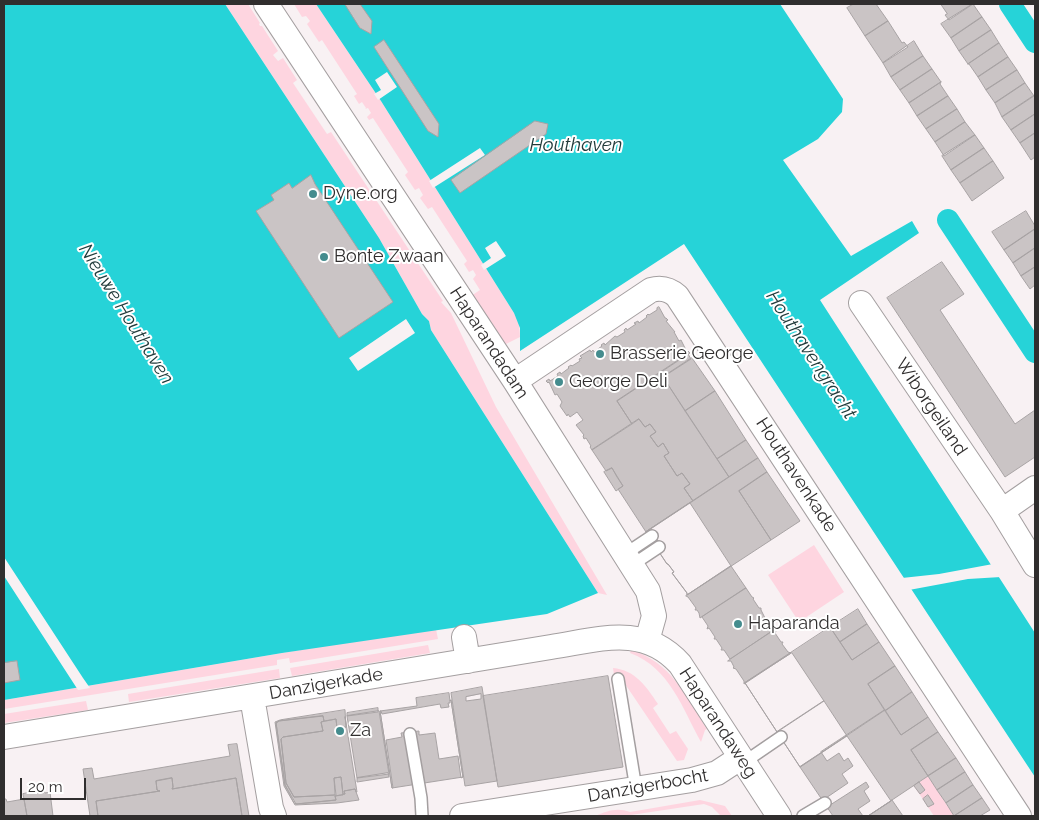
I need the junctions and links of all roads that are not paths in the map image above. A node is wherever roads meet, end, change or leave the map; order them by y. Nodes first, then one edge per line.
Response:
1 (266, 4) edge
2 (861, 303) dead end
3 (514, 381) junction
4 (1035, 488) edge
5 (1002, 511) junction
6 (652, 536) dead end
7 (659, 547) dead end
8 (629, 559) junction
9 (1035, 565) edge
10 (464, 636) dead end
11 (647, 642) junction
12 (468, 661) junction
13 (618, 679) dead end
14 (252, 697) junction
15 (410, 734) dead end
16 (4, 737) edge
17 (782, 737) dead end
18 (742, 760) junction
19 (636, 789) junction
20 (825, 804) dead end
21 (552, 809) edge
22 (274, 816) edge
23 (422, 816) edge
24 (462, 816) edge
25 (779, 816) edge
26 (803, 816) edge
27 (1019, 816) edge

1 - 3 street, Haparandadam
2 - 5 street, Wiborgeiland
3 - 8 street, Haparandadam
3 - 27 street, Houthavenkade
4 - 5 street
5 - 9 street, Wiborgeiland
6 - 8 lane
7 - 8 lane
8 - 11 street, Haparandadam
10 - 12 street
11 - 12 street, Danzigerkade
11 - 18 street, Haparandaweg
12 - 14 street, Danzigerkade
13 - 19 lane
14 - 16 street, Danzigerkade
14 - 22 street
15 - 23 lane
17 - 18 lane
18 - 19 street, Danzigerbocht
18 - 25 street, Haparandaweg
19 - 21 street, Danzigerbocht
20 - 26 lane
21 - 24 street, Danzigerbocht

